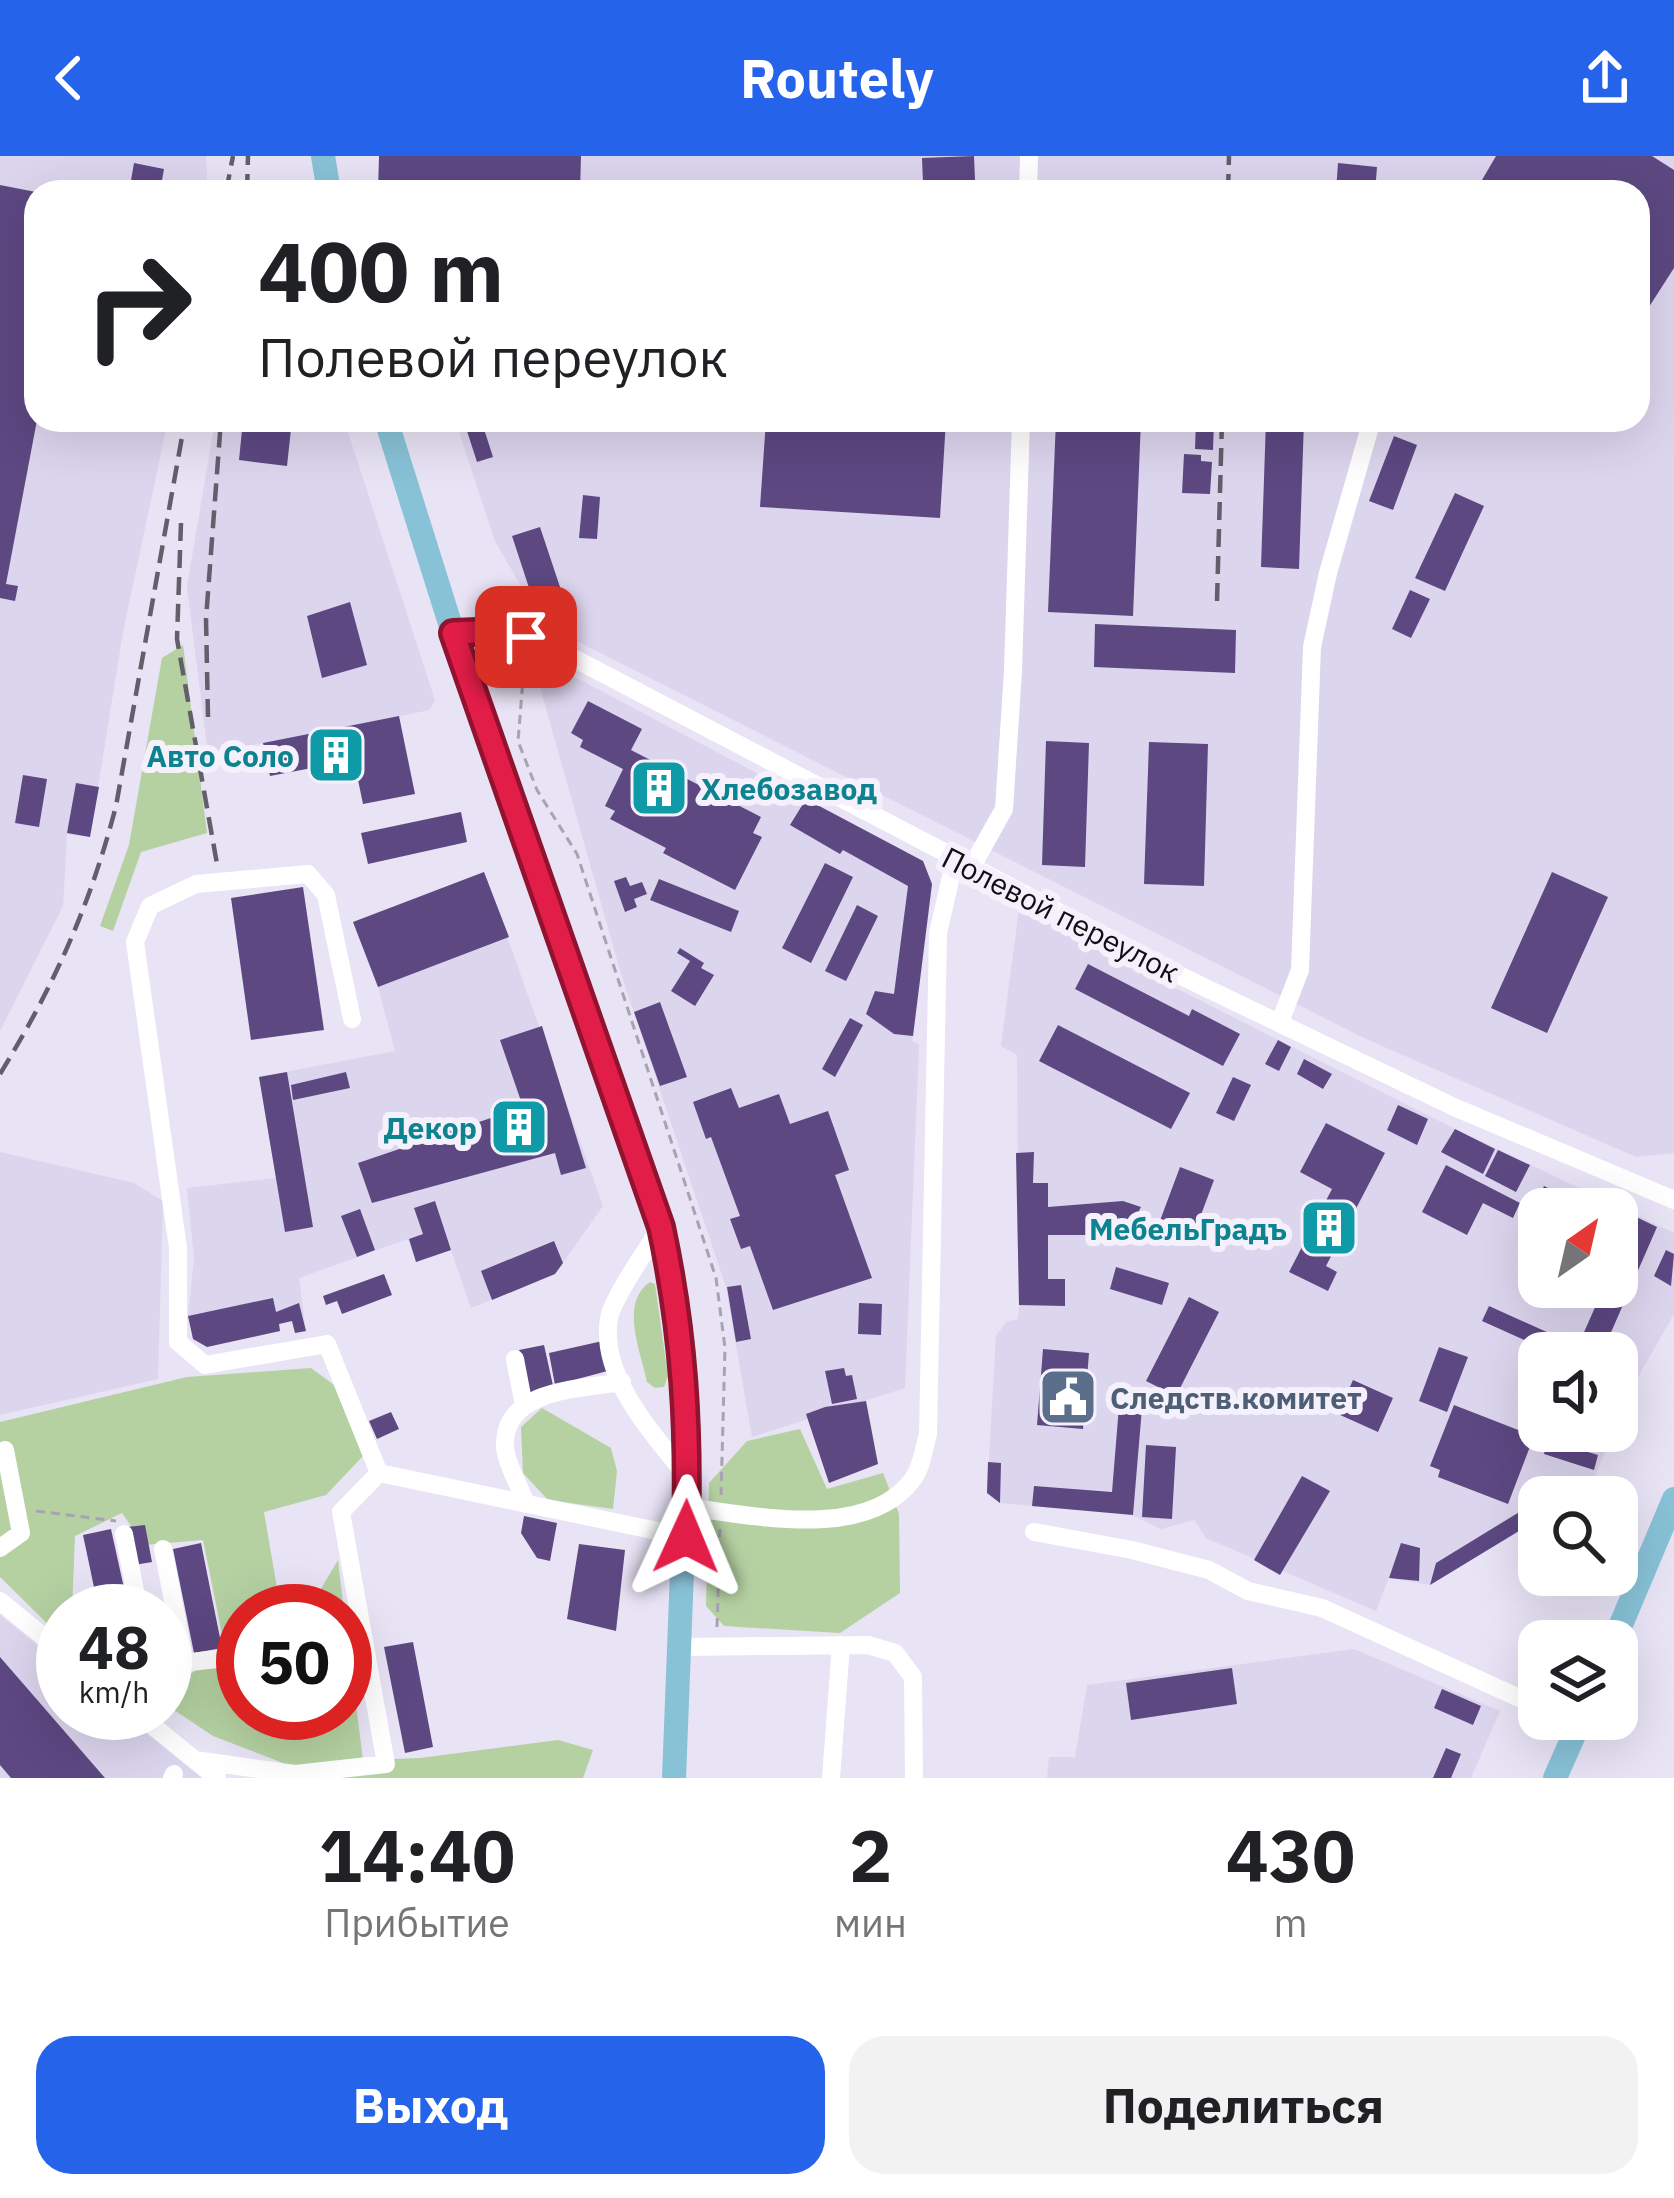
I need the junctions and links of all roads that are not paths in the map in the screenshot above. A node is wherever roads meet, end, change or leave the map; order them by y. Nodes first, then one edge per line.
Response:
1 (390, 432) edge
2 (1021, 432) edge
3 (1369, 432) edge
4 (453, 633) junction
5 (963, 864) junction
6 (352, 1019) dead end
7 (1280, 1022) junction
8 (1674, 1200) edge
9 (661, 1227) junction
10 (515, 1360) dead end
11 (622, 1382) junction
12 (524, 1406) junction
13 (5, 1450) dead end
14 (379, 1473) junction
15 (687, 1477) junction
16 (1674, 1499) edge
17 (526, 1504) junction
18 (686, 1507) junction
19 (1034, 1532) dead end
20 (124, 1534) road end
21 (686, 1537) junction
22 (0, 1548) edge
23 (163, 1550) dead end
24 (134, 1584) edge
25 (167, 1584) edge
26 (353, 1584) edge
27 (0, 1601) edge
28 (1623, 1620) edge
29 (36, 1630) edge
30 (842, 1645) junction
31 (682, 1647) junction
32 (372, 1686) edge
33 (1518, 1697) edge
34 (173, 1740) edge
35 (1569, 1740) edge
36 (195, 1760) junction
37 (218, 1778) edge
38 (674, 1778) edge
39 (831, 1778) edge
40 (914, 1778) edge
41 (1556, 1778) edge

1 - 4 main road
2 - 5 street
3 - 7 street
4 - 5 street, Полевой переулок
4 - 9 main road
5 - 7 street, Полевой переулок
5 - 18 street
6 - 14 street
7 - 8 street, Полевой переулок
9 - 11 street
9 - 15 main road
10 - 12 street
11 - 12 street
11 - 15 street
12 - 17 street
13 - 22 street
14 - 17 street
14 - 26 street
15 - 18 main road
16 - 28 main road
17 - 21 street
18 - 21 main road
19 - 33 street
20 - 24 street
21 - 31 main road
23 - 25 street
27 - 29 street
30 - 31 street
30 - 39 street
30 - 40 street
31 - 38 main road
32 - 36 street
34 - 36 street
35 - 41 main road
36 - 37 street

